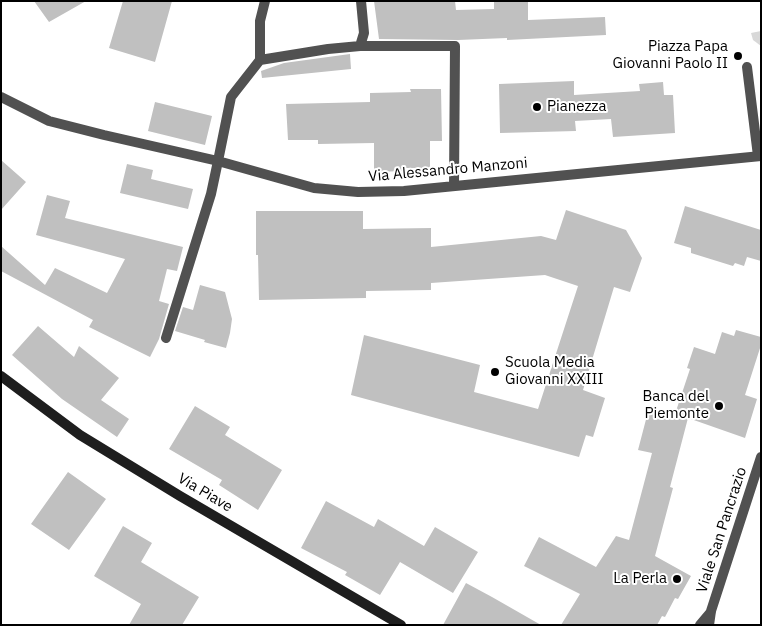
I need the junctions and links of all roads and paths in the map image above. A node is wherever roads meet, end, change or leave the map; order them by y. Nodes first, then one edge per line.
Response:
1 (265, 1) edge
2 (361, 1) edge
3 (360, 46) junction
4 (260, 60) junction
5 (747, 67) dead end
6 (1, 97) edge
7 (759, 156) edge
8 (218, 161) junction
9 (454, 186) junction
10 (166, 338) dead end
11 (1, 376) edge
12 (761, 457) edge
13 (711, 611) junction
14 (401, 625) edge
15 (700, 625) edge
16 (709, 625) edge

1 - 4 street
2 - 3 street
3 - 4 street
3 - 9 street
4 - 8 street
5 - 7 street
6 - 8 street, Via Alessandro Manzoni
7 - 9 street, Via Alessandro Manzoni
8 - 9 street, Via Alessandro Manzoni
8 - 10 street
11 - 14 main road, Via Piave
12 - 13 street, Viale San Pancrazio
13 - 15 street, Viale San Pancrazio
13 - 16 street, Viale San Pancrazio

